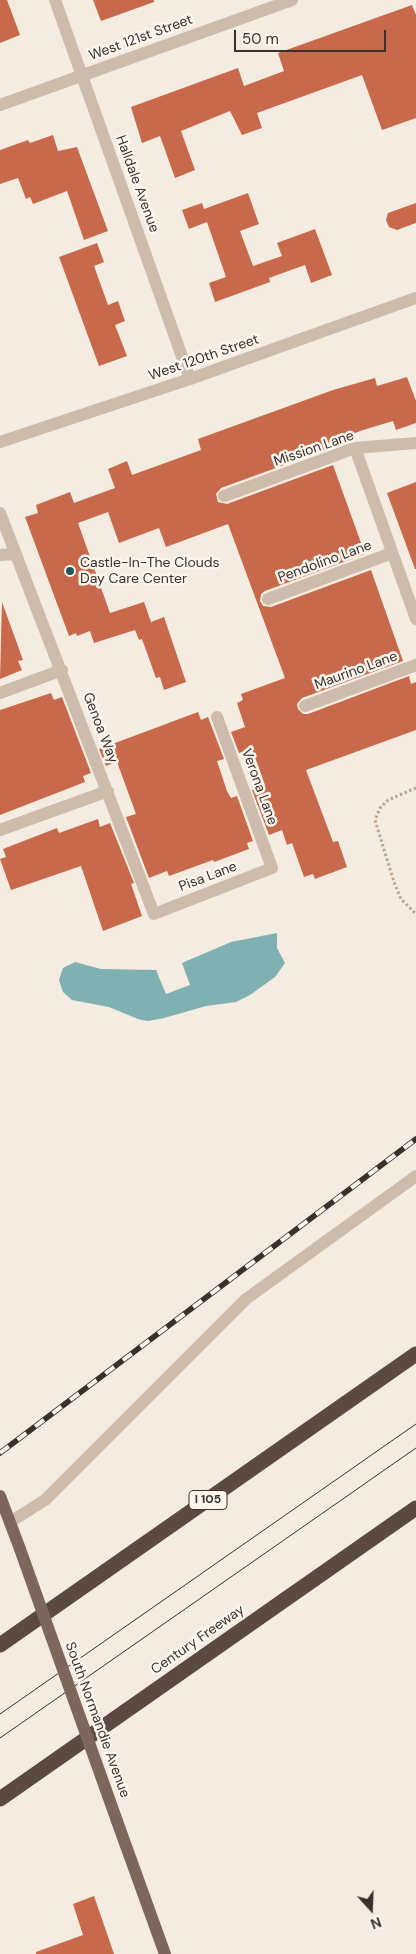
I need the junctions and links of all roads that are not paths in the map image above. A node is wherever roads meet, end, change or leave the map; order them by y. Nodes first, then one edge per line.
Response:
1 (55, 0) edge
2 (292, 0) edge
3 (82, 76) junction
4 (0, 105) edge
5 (416, 300) edge
6 (190, 379) junction
7 (0, 442) edge
8 (416, 443) edge
9 (355, 448) junction
10 (224, 496) dead end
11 (0, 513) edge
12 (392, 553) junction
13 (16, 554) junction
14 (0, 556) edge
15 (268, 599) dead end
16 (416, 620) edge
17 (416, 665) edge
18 (62, 670) junction
19 (0, 693) edge
20 (306, 706) dead end
21 (217, 717) dead end
22 (108, 791) junction
23 (0, 830) edge
24 (272, 868) joint
25 (154, 914) joint
26 (416, 1176) edge
27 (416, 1354) edge
28 (0, 1496) edge
29 (416, 1508) edge
30 (10, 1522) junction
31 (0, 1645) edge
32 (0, 1800) edge
33 (165, 1954) edge

1 - 3 street, Halldale Avenue
2 - 3 street, West 121st Street
3 - 4 street, West 121st Street
3 - 6 street, Halldale Avenue
5 - 6 street, West 120th Street
6 - 7 street, West 120th Street
8 - 9 street, Mission Lane
9 - 10 street, Mission Lane
9 - 12 street
11 - 13 street, Genoa Way
12 - 15 street, Pendolino Lane
12 - 16 street
13 - 14 street
13 - 18 street, Genoa Way
17 - 20 street, Maurino Lane
18 - 19 street
18 - 22 street, Genoa Way
21 - 24 street, Verona Lane
22 - 23 street
22 - 25 street, Genoa Way
24 - 25 street, Pisa Lane
26 - 30 street
27 - 31 highway, I 105
28 - 30 main road, South Normandie Avenue
29 - 32 highway, Century Freeway
30 - 33 main road, South Normandie Avenue, bridge

